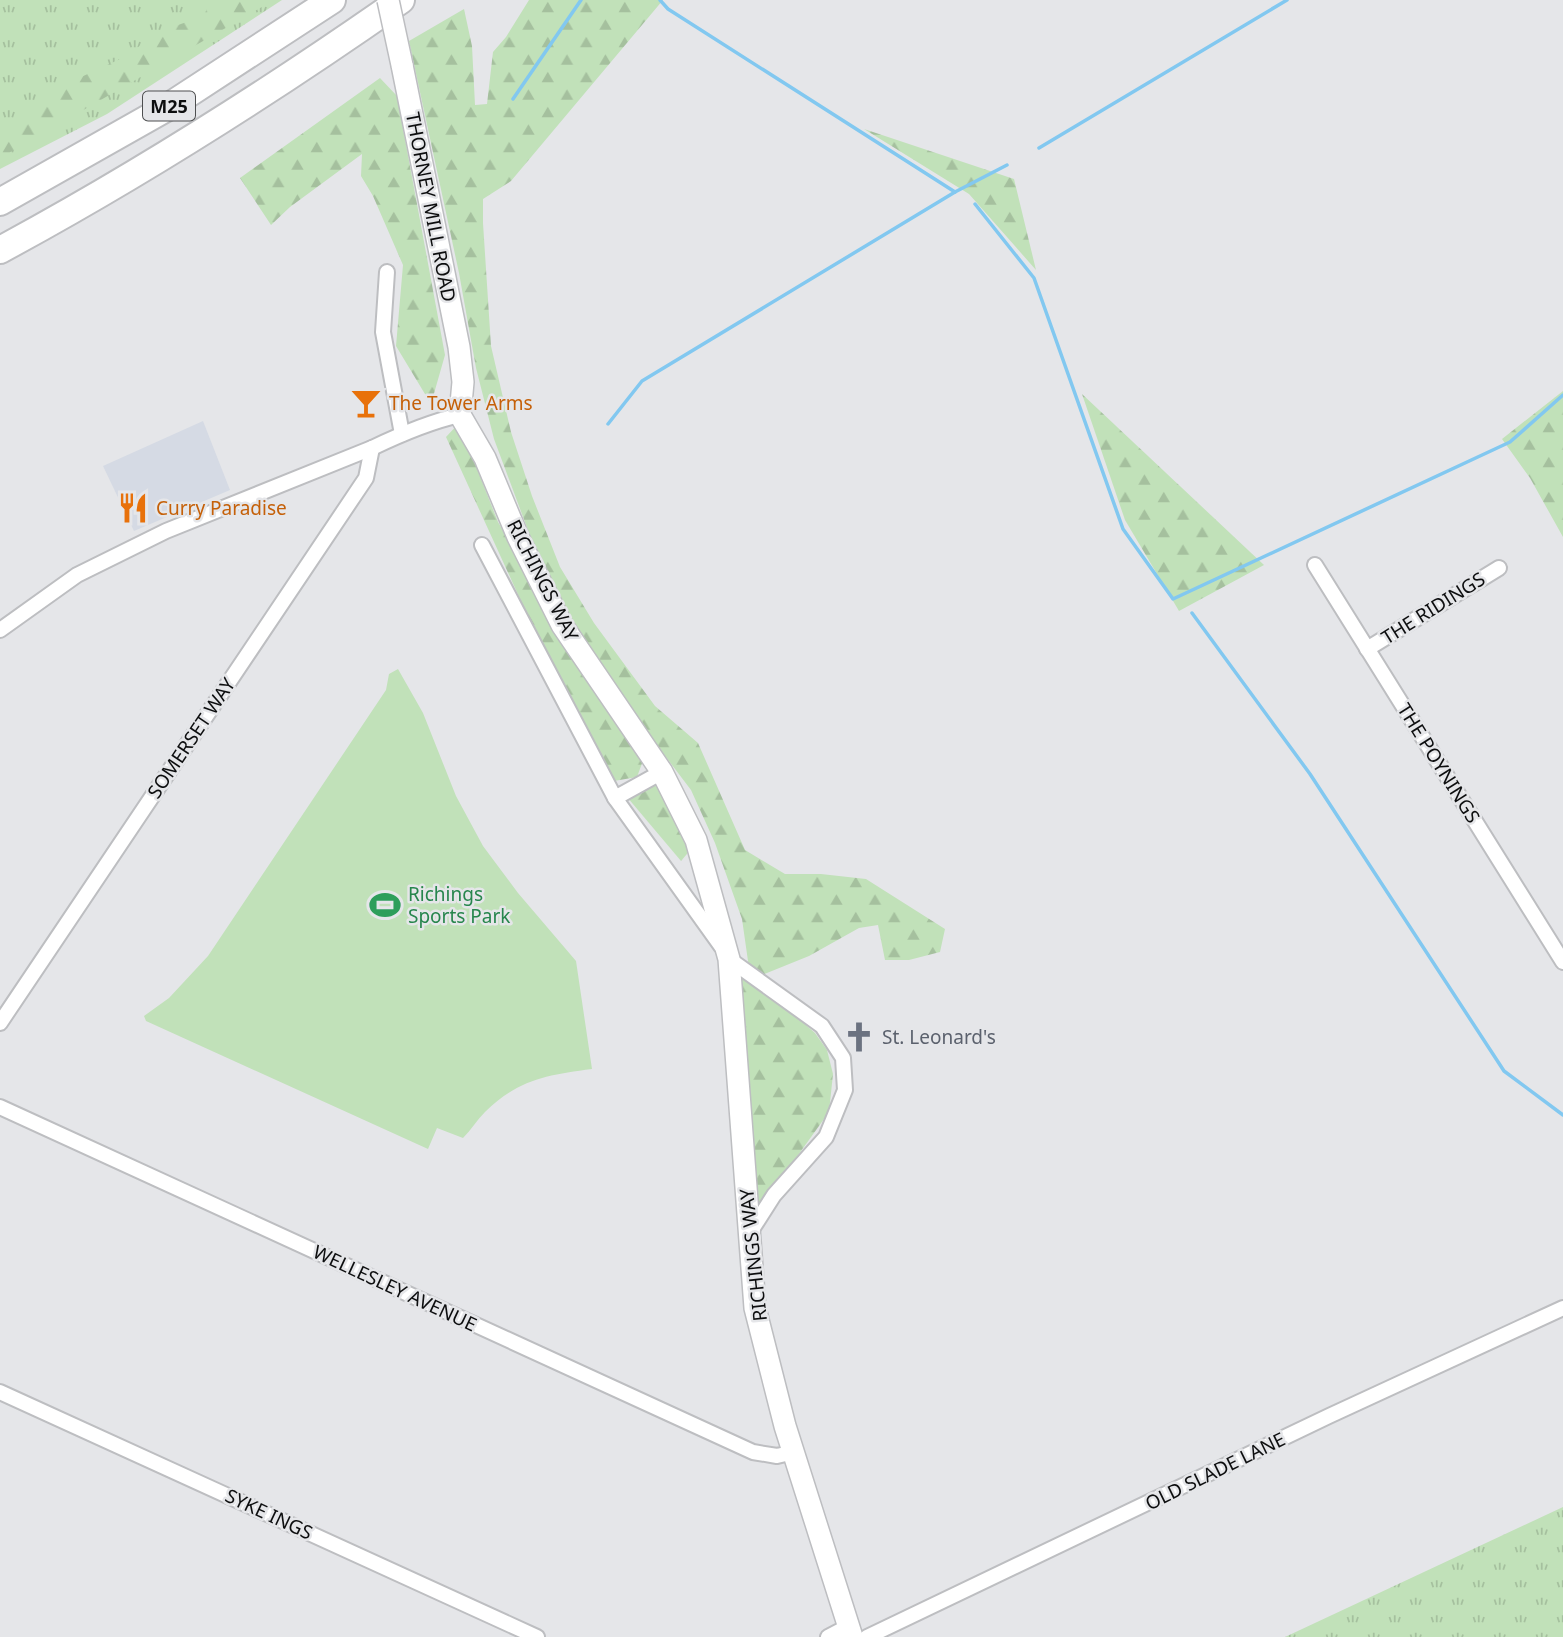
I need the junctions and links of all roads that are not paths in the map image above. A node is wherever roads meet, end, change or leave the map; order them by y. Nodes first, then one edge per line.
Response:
1 (332, 0) edge
2 (388, 0) edge
3 (401, 0) edge
4 (0, 202) edge
5 (0, 250) edge
6 (387, 272) dead end
7 (460, 415) junction
8 (402, 434) junction
9 (372, 448) junction
10 (482, 544) dead end
11 (1315, 565) dead end
12 (1499, 568) dead end
13 (0, 630) edge
14 (1367, 649) junction
15 (662, 772) junction
16 (615, 798) junction
17 (728, 957) junction
18 (1563, 962) edge
19 (0, 1023) edge
20 (0, 1107) edge
21 (749, 1234) junction
22 (1563, 1308) edge
23 (0, 1392) edge
24 (794, 1452) junction
25 (850, 1632) edge
26 (537, 1637) edge
27 (828, 1637) edge
28 (867, 1637) edge

1 - 4 highway, M25
2 - 7 street, THORNEY MILL ROAD, bridge
3 - 5 highway, M25
6 - 8 street
7 - 8 street
7 - 15 street, RICHINGS WAY
8 - 9 street
9 - 13 street
9 - 19 street, SOMERSET WAY
10 - 16 street, RICHINGS WAY
11 - 14 street, THE POYNINGS
12 - 14 street, THE RIDINGS
14 - 18 street, THE POYNINGS
15 - 16 street
15 - 17 street, RICHINGS WAY
16 - 17 street, RICHINGS WAY
17 - 21 street, RICHINGS WAY
17 - 21 street
20 - 24 street, WELLESLEY AVENUE
21 - 24 street, RICHINGS WAY
22 - 28 street, OLD SLADE LANE
23 - 26 street, SYKE INGS
24 - 25 street, RICHINGS WAY
25 - 27 street

